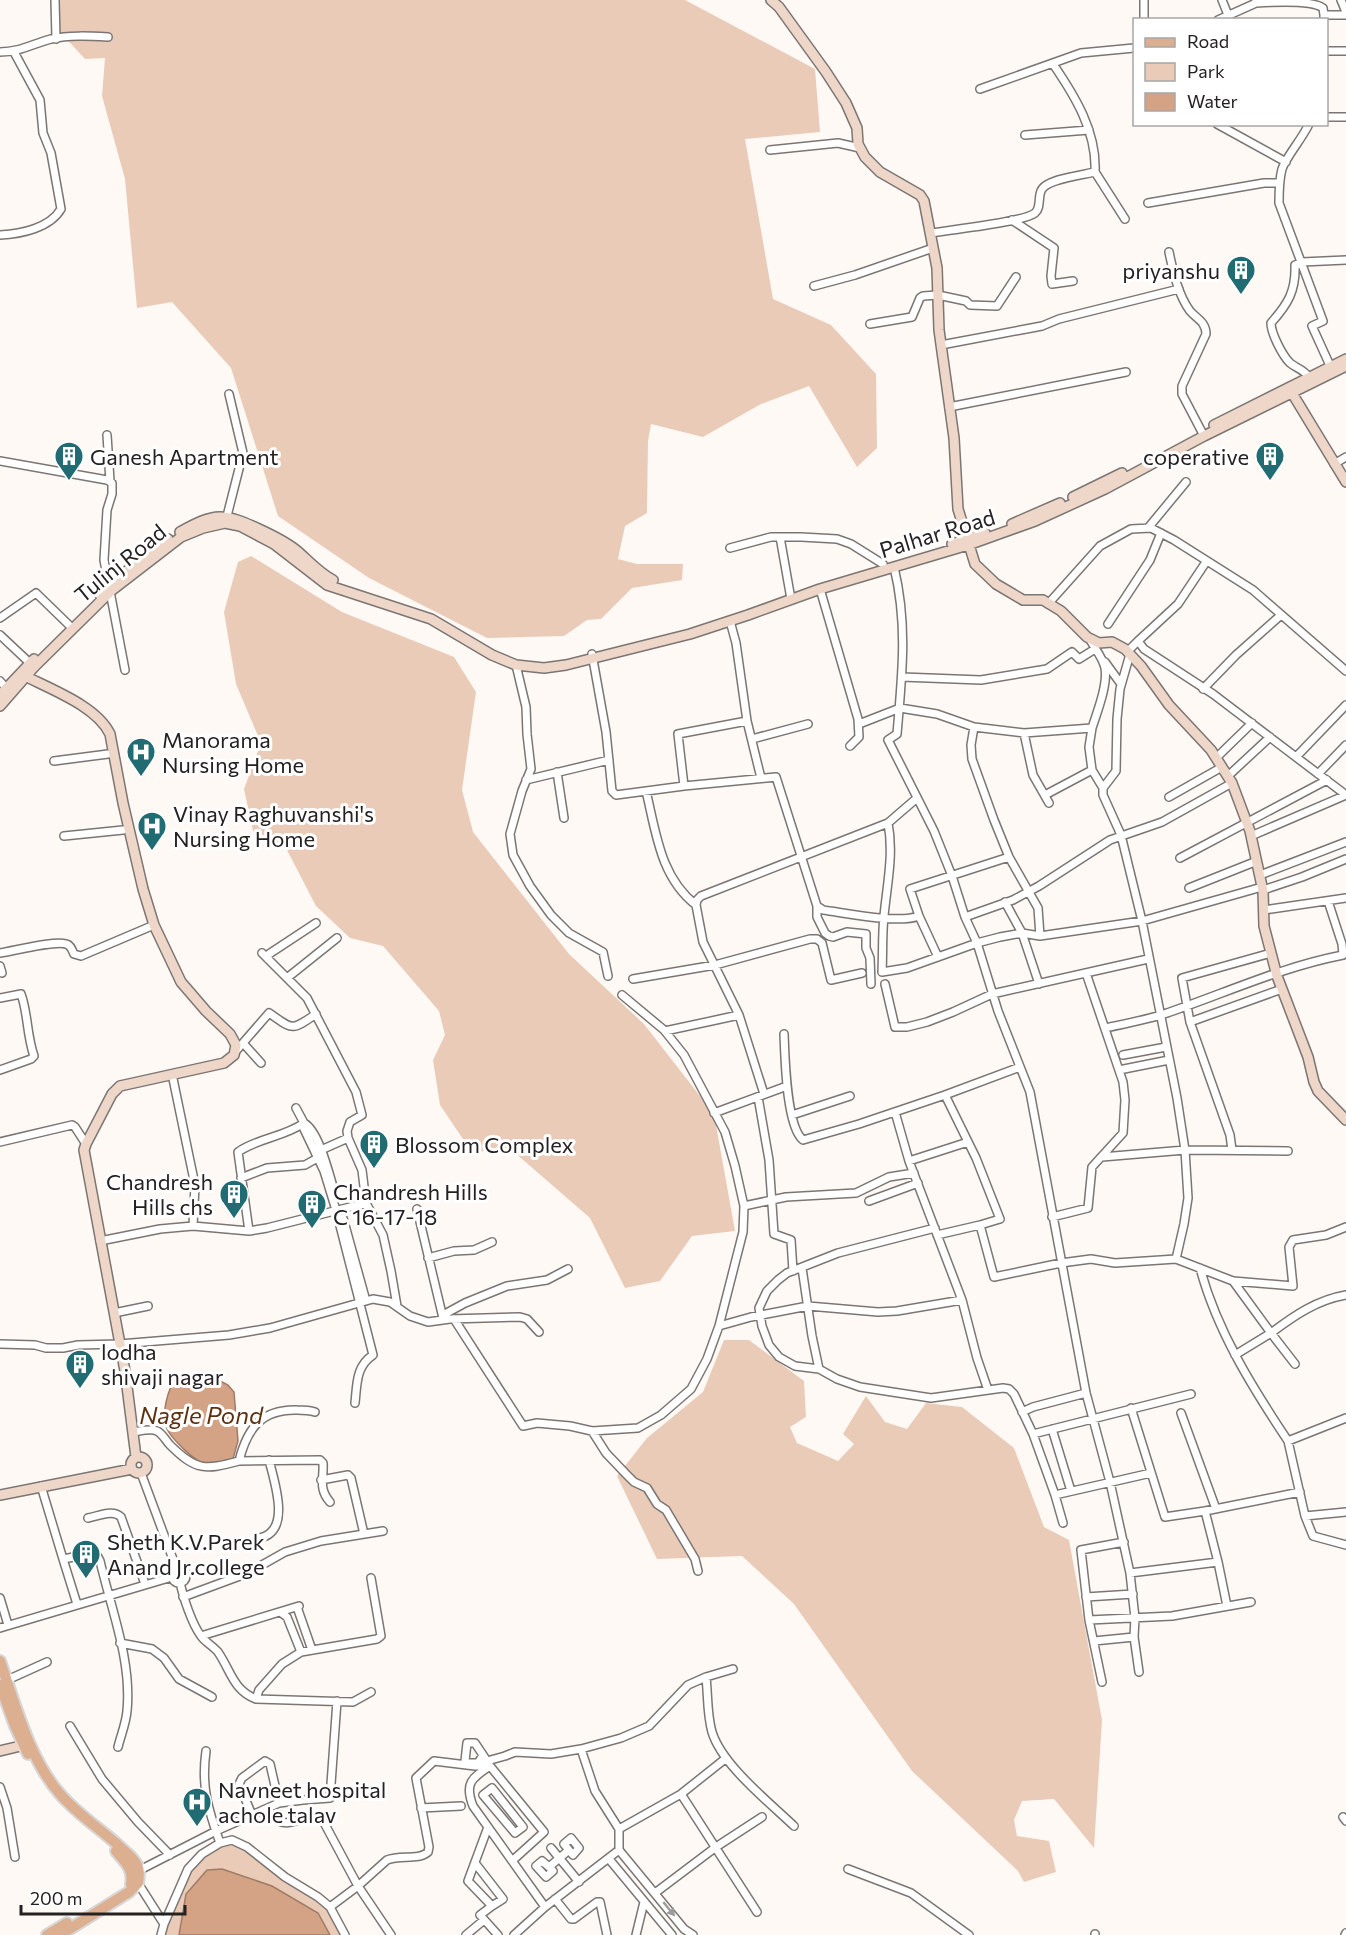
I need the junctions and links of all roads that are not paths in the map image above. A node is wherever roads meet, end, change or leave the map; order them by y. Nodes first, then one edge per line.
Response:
1 (55, 0) edge
2 (771, 0) edge
3 (1144, 0) edge
4 (1222, 0) edge
5 (1341, 0) edge
6 (1256, 1) edge
7 (1293, 1) edge
8 (1346, 13) edge
9 (1228, 15) junction
10 (1324, 17) edge
11 (1144, 18) edge
12 (1222, 18) edge
13 (108, 37) dead end
14 (56, 39) junction
15 (1133, 48) edge
16 (1328, 51) edge
17 (1346, 51) edge
18 (0, 52) edge
19 (14, 52) junction
20 (1053, 64) junction
21 (980, 89) dead end
22 (1328, 117) edge
23 (1346, 117) edge
24 (1221, 126) edge
25 (1308, 126) edge
26 (1089, 130) junction
27 (1025, 135) dead end
28 (860, 148) junction
29 (770, 150) dead end
30 (1286, 162) junction
31 (1095, 172) junction
32 (1280, 183) junction
33 (1148, 203) dead end
34 (1125, 219) dead end
35 (1012, 220) junction
36 (931, 233) junction
37 (0, 235) edge
38 (933, 248) junction
39 (1169, 252) dead end
40 (1346, 260) edge
41 (1302, 262) junction
42 (1016, 277) dead end
43 (1073, 281) dead end
44 (814, 286) dead end
45 (1179, 289) junction
46 (938, 295) junction
47 (870, 324) dead end
48 (941, 345) junction
49 (1346, 359) edge
50 (1346, 366) edge
51 (1332, 369) junction
52 (1126, 372) dead end
53 (1309, 377) junction
54 (1292, 393) junction
55 (229, 394) dead end
56 (949, 407) junction
57 (1203, 433) junction
58 (107, 435) dead end
59 (1346, 457) edge
60 (0, 461) edge
61 (1334, 464) junction
62 (110, 481) junction
63 (1346, 482) edge
64 (1186, 483) dead end
65 (226, 520) junction
66 (1148, 528) junction
67 (1161, 533) junction
68 (780, 537) junction
69 (968, 542) junction
70 (730, 548) dead end
71 (1206, 562) junction
72 (883, 564) junction
73 (894, 567) junction
74 (110, 587) junction
75 (820, 589) junction
76 (791, 597) junction
77 (1048, 604) junction
78 (1281, 615) junction
79 (0, 618) edge
80 (730, 621) junction
81 (1108, 624) dead end
82 (69, 625) junction
83 (0, 635) edge
84 (1089, 638) junction
85 (1138, 641) junction
86 (1095, 650) junction
87 (1129, 653) junction
88 (592, 656) junction
89 (516, 663) junction
90 (32, 665) junction
91 (125, 670) dead end
92 (1346, 671) edge
93 (21, 677) junction
94 (902, 677) junction
95 (1121, 684) junction
96 (4, 689) edge
97 (1203, 689) junction
98 (1346, 705) edge
99 (0, 706) edge
100 (900, 708) junction
101 (747, 721) junction
102 (1252, 723) junction
103 (808, 724) dead end
104 (858, 724) junction
105 (974, 727) junction
106 (1092, 728) junction
107 (1024, 733) junction
108 (1270, 737) junction
109 (752, 739) junction
110 (1346, 745) edge
111 (850, 746) dead end
112 (108, 754) junction
113 (1296, 757) junction
114 (1215, 758) junction
115 (609, 760) junction
116 (54, 761) dead end
117 (1222, 767) junction
118 (1092, 770) junction
119 (557, 772) junction
120 (1318, 774) junction
121 (116, 776) junction
122 (761, 778) junction
123 (526, 780) junction
124 (1230, 780) junction
125 (1327, 780) junction
126 (684, 786) junction
127 (1103, 788) junction
128 (646, 791) junction
129 (1045, 795) junction
130 (1346, 795) edge
131 (1168, 797) dead end
132 (917, 798) junction
133 (1049, 803) dead end
134 (564, 818) dead end
135 (888, 822) junction
136 (1247, 822) junction
137 (123, 830) junction
138 (1121, 835) junction
139 (64, 836) dead end
140 (1251, 836) junction
141 (1346, 842) edge
142 (802, 856) junction
143 (1009, 857) junction
144 (1180, 858) dead end
145 (1346, 859) edge
146 (1257, 861) junction
147 (1260, 875) junction
148 (952, 876) junction
149 (1189, 888) dead end
150 (1262, 889) junction
151 (1030, 891) junction
152 (1346, 898) edge
153 (1005, 902) junction
154 (1328, 902) junction
155 (696, 905) junction
156 (818, 906) junction
157 (1264, 910) junction
158 (919, 916) junction
159 (884, 917) junction
160 (965, 917) junction
161 (1142, 921) junction
162 (316, 923) dead end
163 (151, 926) junction
164 (1022, 933) junction
165 (1040, 936) junction
166 (337, 938) dead end
167 (976, 943) junction
168 (0, 953) edge
169 (262, 953) dead end
170 (1271, 953) junction
171 (939, 957) junction
172 (268, 959) junction
173 (1148, 959) junction
174 (714, 965) junction
175 (862, 973) dead end
176 (1086, 973) junction
177 (1276, 973) junction
178 (608, 976) dead end
179 (287, 978) junction
180 (633, 979) dead end
181 (871, 984) dead end
182 (885, 984) dead end
183 (1039, 984) junction
184 (1282, 989) junction
185 (992, 994) junction
186 (622, 995) dead end
187 (0, 998) edge
188 (1186, 1006) junction
189 (316, 1014) junction
190 (740, 1015) junction
191 (1160, 1015) junction
192 (1190, 1022) junction
193 (1106, 1028) junction
194 (665, 1031) junction
195 (784, 1034) dead end
196 (238, 1046) junction
197 (1166, 1047) junction
198 (1123, 1055) dead end
199 (1169, 1060) junction
200 (261, 1063) dead end
201 (1020, 1067) junction
202 (0, 1070) edge
203 (1119, 1070) junction
204 (172, 1074) junction
205 (786, 1086) junction
206 (761, 1096) junction
207 (850, 1096) dead end
208 (944, 1096) junction
209 (296, 1108) dead end
210 (895, 1112) junction
211 (714, 1113) junction
212 (792, 1115) junction
213 (1346, 1120) edge
214 (304, 1123) junction
215 (348, 1138) junction
216 (0, 1142) edge
217 (968, 1142) junction
218 (86, 1144) junction
219 (1185, 1150) junction
220 (1232, 1150) junction
221 (1288, 1151) dead end
222 (320, 1154) junction
223 (1102, 1157) junction
224 (909, 1161) junction
225 (914, 1173) junction
226 (241, 1178) junction
227 (918, 1183) junction
228 (771, 1200) junction
229 (869, 1201) dead end
230 (366, 1203) junction
231 (744, 1206) junction
232 (417, 1209) dead end
233 (338, 1210) junction
234 (1052, 1217) junction
235 (980, 1225) junction
236 (193, 1226) junction
237 (1346, 1227) edge
238 (249, 1231) junction
239 (936, 1231) junction
240 (100, 1241) junction
241 (492, 1242) dead end
242 (428, 1258) junction
243 (1176, 1259) junction
244 (1061, 1263) junction
245 (802, 1268) junction
246 (1200, 1268) junction
247 (568, 1269) dead end
248 (793, 1271) junction
249 (1233, 1281) junction
250 (1346, 1295) edge
251 (962, 1300) junction
252 (363, 1301) junction
253 (148, 1306) dead end
254 (397, 1306) junction
255 (808, 1306) junction
256 (114, 1313) junction
257 (759, 1315) junction
258 (443, 1318) junction
259 (454, 1319) junction
260 (720, 1326) junction
261 (539, 1332) dead end
262 (1271, 1333) junction
263 (0, 1344) edge
264 (120, 1344) junction
265 (1235, 1355) junction
266 (1295, 1364) dead end
267 (819, 1369) junction
268 (988, 1390) junction
269 (1086, 1393) junction
270 (1191, 1394) dead end
271 (355, 1403) dead end
272 (1131, 1408) junction
273 (315, 1412) dead end
274 (1022, 1412) junction
275 (1181, 1413) dead end
276 (1092, 1418) junction
277 (1346, 1418) edge
278 (1052, 1429) junction
279 (592, 1431) junction
280 (133, 1432) junction
281 (1033, 1434) junction
282 (1288, 1441) junction
283 (136, 1457) junction
284 (269, 1460) junction
285 (239, 1461) junction
286 (132, 1469) junction
287 (141, 1473) junction
288 (1151, 1473) junction
289 (321, 1480) junction
290 (1110, 1482) junction
291 (41, 1486) junction
292 (1071, 1491) junction
293 (1300, 1492) junction
294 (0, 1495) edge
295 (1055, 1495) junction
296 (330, 1502) dead end
297 (1216, 1509) junction
298 (1205, 1511) junction
299 (1346, 1512) edge
300 (1305, 1516) junction
301 (88, 1518) dead end
302 (1064, 1523) dead end
303 (383, 1531) dead end
304 (364, 1534) junction
305 (260, 1538) dead end
306 (1124, 1542) junction
307 (1346, 1545) edge
308 (63, 1559) junction
309 (1218, 1562) junction
310 (698, 1571) dead end
311 (174, 1573) junction
312 (1130, 1574) junction
313 (371, 1578) dead end
314 (180, 1582) junction
315 (145, 1584) junction
316 (1133, 1594) junction
317 (108, 1595) junction
318 (183, 1597) junction
319 (1086, 1597) junction
320 (0, 1598) edge
321 (1251, 1602) dead end
322 (77, 1604) junction
323 (1227, 1606) junction
324 (280, 1612) junction
325 (1136, 1618) junction
326 (1089, 1620) junction
327 (8, 1625) junction
328 (0, 1628) edge
329 (201, 1636) junction
330 (1134, 1637) junction
331 (309, 1641) junction
332 (1094, 1641) junction
333 (120, 1643) junction
334 (297, 1644) junction
335 (312, 1650) junction
336 (301, 1652) junction
337 (0, 1660) edge
338 (47, 1662) dead end
339 (733, 1669) dead end
340 (1138, 1672) dead end
341 (706, 1677) junction
342 (2, 1682) edge
343 (1102, 1682) dead end
344 (371, 1692) dead end
345 (212, 1696) dead end
346 (256, 1699) junction
347 (337, 1701) junction
348 (70, 1726) dead end
349 (27, 1744) junction
350 (118, 1747) dead end
351 (581, 1749) junction
352 (0, 1751) edge
353 (206, 1751) dead end
354 (725, 1759) junction
355 (0, 1786) edge
356 (681, 1794) junction
357 (279, 1803) junction
358 (461, 1806) dead end
359 (421, 1808) junction
360 (267, 1809) junction
361 (252, 1815) junction
362 (308, 1816) dead end
363 (321, 1817) dead end
364 (762, 1817) dead end
365 (506, 1823) junction
366 (794, 1826) dead end
367 (619, 1829) junction
368 (490, 1830) junction
369 (216, 1831) junction
370 (220, 1843) junction
371 (716, 1847) junction
372 (551, 1848) dead end
373 (569, 1850) dead end
374 (619, 1850) junction
375 (170, 1855) junction
376 (15, 1857) dead end
377 (560, 1858) junction
378 (609, 1859) junction
379 (512, 1861) junction
380 (475, 1863) junction
381 (549, 1868) dead end
382 (848, 1869) dead end
383 (137, 1876) junction
384 (579, 1882) junction
385 (358, 1886) junction
386 (655, 1893) junction
387 (555, 1899) junction
388 (644, 1902) junction
389 (492, 1906) junction
390 (330, 1907) junction
391 (545, 1907) junction
392 (757, 1912) dead end
393 (484, 1920) junction
394 (164, 1924) junction
395 (954, 1925) junction
396 (682, 1932) edge
397 (47, 1935) edge
398 (60, 1935) edge
399 (161, 1935) edge
400 (345, 1935) edge
401 (391, 1935) edge
402 (466, 1935) edge
403 (498, 1935) edge
404 (514, 1935) edge
405 (607, 1935) edge
406 (636, 1935) edge
407 (672, 1935) edge
408 (693, 1935) edge
409 (952, 1935) edge
410 (969, 1935) edge

1 - 14 street
2 - 28 street
3 - 11 street
4 - 9 street
5 - 8 street
6 - 7 street
6 - 9 street
7 - 10 street
8 - 10 street
9 - 12 street
13 - 14 street
14 - 19 street
15 - 20 street
16 - 17 street
18 - 19 street
19 - 37 street
20 - 21 street
20 - 26 street
22 - 23 street
24 - 30 street
25 - 30 street
26 - 27 street
26 - 31 street
28 - 29 street
28 - 36 street
30 - 32 street
31 - 34 street
31 - 35 street
32 - 33 street
32 - 41 street
35 - 36 street
35 - 43 street
36 - 38 street
38 - 44 street
38 - 46 street
39 - 45 street
40 - 41 street
41 - 51 street
41 - 53 street
42 - 46 street
45 - 48 street
45 - 57 street
46 - 47 street
46 - 48 street
48 - 56 street
49 - 51 street, Palhar Road
50 - 51 street, Palhar Road
51 - 53 street, Palhar Road
51 - 54 street, Palhar Road
52 - 56 street
53 - 57 street, Palhar Road
54 - 57 street, Palhar Road
54 - 61 street
55 - 65 street
56 - 69 street
57 - 69 street, Palhar Road
58 - 62 street
59 - 61 street
60 - 62 street
61 - 63 street
62 - 74 street
64 - 66 street
65 - 74 street, Tulinj Road
65 - 89 street
66 - 67 street
66 - 77 street
67 - 71 street
67 - 81 street
68 - 70 street
68 - 72 street
68 - 76 street
69 - 72 street, Palhar Road
69 - 73 street, Palhar Road
69 - 77 street
71 - 78 street
71 - 85 street
72 - 76 street, Palhar Road
73 - 75 street, Palhar Road
73 - 94 street
74 - 82 street, Tulinj Road
74 - 90 street, Tulinj Road
74 - 91 street
75 - 76 street, Palhar Road
75 - 104 street
76 - 80 street, Palhar Road
76 - 88 street, Palhar Road
77 - 84 street
78 - 92 street
78 - 97 street
79 - 82 street
80 - 88 street, Palhar Road
80 - 101 street
82 - 90 street, Tulinj Road
83 - 90 street
84 - 86 street
84 - 87 street
85 - 87 street
85 - 97 street
86 - 94 street
86 - 95 street
86 - 106 street
87 - 95 street
87 - 114 street
88 - 89 street, Palhar Road
88 - 115 street
89 - 123 street
90 - 93 street, Tulinj Road
93 - 96 street, Tulinj Road
93 - 112 street
93 - 121 street
94 - 100 street
95 - 127 street
96 - 99 street, Tulinj Road
97 - 102 street
98 - 113 street
100 - 104 street
100 - 105 street
100 - 132 street
101 - 109 street
101 - 126 street
102 - 108 street
102 - 114 street
103 - 109 street
104 - 111 street
105 - 107 street
105 - 143 street
106 - 107 street
106 - 118 street
107 - 129 street
108 - 113 street
108 - 124 street
109 - 122 street
110 - 120 street
112 - 116 street
112 - 121 street
113 - 120 street
114 - 117 street
115 - 119 street
115 - 128 street
117 - 124 street
117 - 131 street
118 - 127 street
118 - 129 street
119 - 123 street
119 - 134 street
120 - 125 street
121 - 137 street
121 - 163 street
122 - 126 street
122 - 142 street
123 - 178 street
124 - 136 street
124 - 138 street
125 - 130 street
125 - 136 street
126 - 128 street
127 - 138 street
128 - 155 street
129 - 133 street
130 - 140 street
132 - 135 street
132 - 148 street
135 - 142 street
135 - 159 street
136 - 140 street
136 - 144 street
137 - 139 street
137 - 163 street
138 - 151 street
138 - 161 street
140 - 146 street
141 - 147 street
142 - 155 street
142 - 156 street
143 - 148 street
143 - 151 street
145 - 150 street
146 - 147 street
146 - 149 street
147 - 150 street
148 - 158 street
148 - 160 street
150 - 157 street
150 - 161 street
151 - 153 street
151 - 165 street
152 - 154 street
153 - 160 street
153 - 164 street
154 - 157 street
154 - 177 street
155 - 174 street
156 - 159 street
156 - 181 street
157 - 170 street
158 - 159 street
158 - 171 street
159 - 171 street
160 - 167 street
161 - 165 street
161 - 173 street
162 - 172 street
163 - 168 street
163 - 196 street
164 - 165 street
164 - 167 street
164 - 183 street
166 - 179 street
167 - 171 street
167 - 185 street
169 - 172 street
170 - 177 street
170 - 188 street
172 - 179 street
173 - 176 street
173 - 191 street
174 - 175 street
174 - 180 street
174 - 190 street
176 - 183 street
176 - 193 street
177 - 184 street
177 - 188 street
179 - 189 street
182 - 185 street
183 - 185 street
184 - 192 street
184 - 213 street
185 - 201 street
186 - 194 street
187 - 202 street
188 - 191 street
188 - 192 street
189 - 196 street
189 - 215 street
190 - 194 street
190 - 206 street
191 - 193 street
191 - 197 street
192 - 220 street
193 - 203 street
194 - 211 street
195 - 205 street
196 - 200 street
196 - 204 street
197 - 198 street
197 - 199 street
199 - 203 street
199 - 219 street
201 - 208 street
201 - 234 street
203 - 223 street
204 - 218 street
204 - 236 street
205 - 206 street
205 - 212 street
206 - 211 street
206 - 228 street
207 - 212 street
208 - 210 street
208 - 217 street
209 - 214 street
210 - 212 street
210 - 224 street
211 - 231 street
214 - 222 street
214 - 226 street
215 - 222 street
215 - 230 street
216 - 218 street
217 - 224 street
217 - 235 street
218 - 240 street
219 - 220 street
219 - 223 street
219 - 243 street
220 - 221 street
222 - 226 street
222 - 233 street
223 - 234 street
224 - 225 street
225 - 227 street
225 - 228 street
226 - 238 street
227 - 229 street
227 - 239 street
228 - 231 street
228 - 248 street
230 - 233 street
230 - 254 street
231 - 260 street
232 - 242 street
233 - 238 street
233 - 252 street
234 - 244 street
235 - 239 street
235 - 244 street
236 - 238 street
236 - 240 street
237 - 249 street
239 - 245 street
239 - 251 street
240 - 256 street
241 - 242 street
242 - 258 street
243 - 244 street
243 - 246 street
244 - 269 street
245 - 248 street
245 - 255 street
246 - 249 street
246 - 265 street
247 - 258 street
248 - 257 street
249 - 262 street
250 - 262 street
251 - 255 street
251 - 268 street
252 - 254 street
252 - 264 street
252 - 271 street
253 - 256 street
254 - 258 street
255 - 257 street
255 - 267 street
256 - 264 street
257 - 260 street
257 - 267 street
258 - 259 street
259 - 261 street
259 - 279 street
260 - 279 street
262 - 265 street
262 - 266 street
263 - 264 street
264 - 280 street
265 - 282 street
267 - 268 street
268 - 274 street
269 - 274 street
269 - 276 street
270 - 272 street
272 - 276 street
272 - 288 street
273 - 285 street
274 - 281 street
275 - 297 street
276 - 278 street
276 - 290 street
277 - 282 street
278 - 281 street
278 - 292 street
279 - 310 street
280 - 283 street
280 - 285 street
281 - 295 street
282 - 293 street
283 - 286 street
283 - 287 street
284 - 285 street
284 - 289 street
284 - 305 street
286 - 287 street
286 - 291 street
287 - 311 street
288 - 290 street
288 - 298 street
289 - 296 street
289 - 304 street
290 - 292 street
290 - 306 street
291 - 294 street
291 - 308 street
292 - 295 street
293 - 297 street
293 - 300 street
295 - 302 street
297 - 298 street
298 - 309 street
299 - 300 street
300 - 307 street
301 - 315 street
303 - 304 street
304 - 318 street
306 - 312 street
306 - 319 street
308 - 317 street
308 - 322 street
309 - 312 street
309 - 323 street
311 - 314 street
311 - 314 street
311 - 315 street
312 - 316 street
313 - 335 street
314 - 318 street
315 - 317 street
316 - 319 street
316 - 325 street
317 - 322 street
317 - 333 street
318 - 329 street
319 - 326 street
320 - 327 street
321 - 323 street
322 - 327 street
323 - 325 street
324 - 329 street
324 - 331 street
324 - 334 street
325 - 326 street
325 - 330 street
326 - 332 street
327 - 328 street
329 - 346 street
330 - 332 street
330 - 340 street
331 - 334 street
331 - 335 street
332 - 343 street
333 - 345 street
333 - 350 street
334 - 336 street
335 - 336 street
336 - 346 street
337 - 342 main road
338 - 342 street
339 - 341 street
341 - 351 street
341 - 354 street
342 - 349 main road
344 - 347 street
346 - 347 street
347 - 357 street
348 - 375 street
349 - 352 street
349 - 383 main road
351 - 359 street
351 - 367 street
353 - 369 street
354 - 356 street
354 - 366 street
355 - 376 street
356 - 367 street
356 - 371 street
357 - 360 street
357 - 361 street
358 - 359 street
359 - 385 street
360 - 361 street
360 - 362 street
361 - 369 street
363 - 385 street
364 - 371 street
365 - 365 street
365 - 368 street
367 - 374 street
368 - 379 street
368 - 379 street
368 - 380 street
369 - 370 street
369 - 375 street
370 - 390 street
370 - 394 street
371 - 386 street
371 - 392 street
372 - 377 street
373 - 377 street
374 - 378 street
374 - 386 street
375 - 383 street
377 - 381 street
377 - 384 street
378 - 384 street
378 - 388 street
379 - 391 street
380 - 389 street
380 - 389 street
382 - 395 street
383 - 394 street
383 - 397 main road
383 - 398 main road
384 - 387 street
385 - 390 street
385 - 401 street
386 -> 396 street
387 - 391 street
387 - 405 street
388 - 406 street
388 - 407 street
389 - 393 street
390 - 400 street
391 - 404 street
393 - 402 street
393 - 403 street
394 - 399 street
395 - 409 street
395 - 410 street
396 - 408 street

